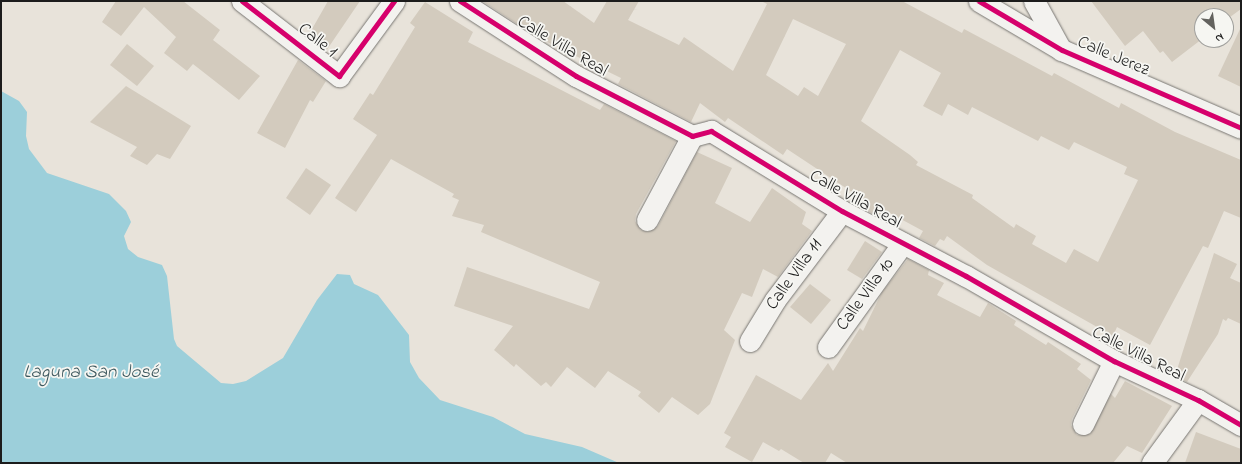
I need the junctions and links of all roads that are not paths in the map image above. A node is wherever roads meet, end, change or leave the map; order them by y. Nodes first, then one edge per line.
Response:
1 (242, 1) edge
2 (394, 1) edge
3 (460, 1) edge
4 (979, 1) edge
5 (1034, 1) edge
6 (1062, 50) junction
7 (1241, 128) edge
8 (692, 136) junction
9 (842, 210) junction
10 (647, 220) dead end
11 (903, 243) junction
12 (750, 341) dead end
13 (828, 347) dead end
14 (1114, 361) junction
15 (1198, 400) junction
16 (1083, 424) dead end
17 (1241, 425) edge
18 (1152, 463) edge

1 - 2 street, Calle 1
3 - 8 street, Calle Villa Real
4 - 6 street, Calle Jerez
5 - 6 street
6 - 7 street, Calle Jerez
8 - 9 street, Calle Villa Real
8 - 10 street
9 - 11 street, Calle Villa Real
9 - 12 street, Calle Villa 11
11 - 13 street, Calle Villa 10
11 - 14 street, Calle Villa Real
14 - 15 street, Calle Villa Real
14 - 16 street
15 - 17 street, Calle Villa Real
15 - 18 street

